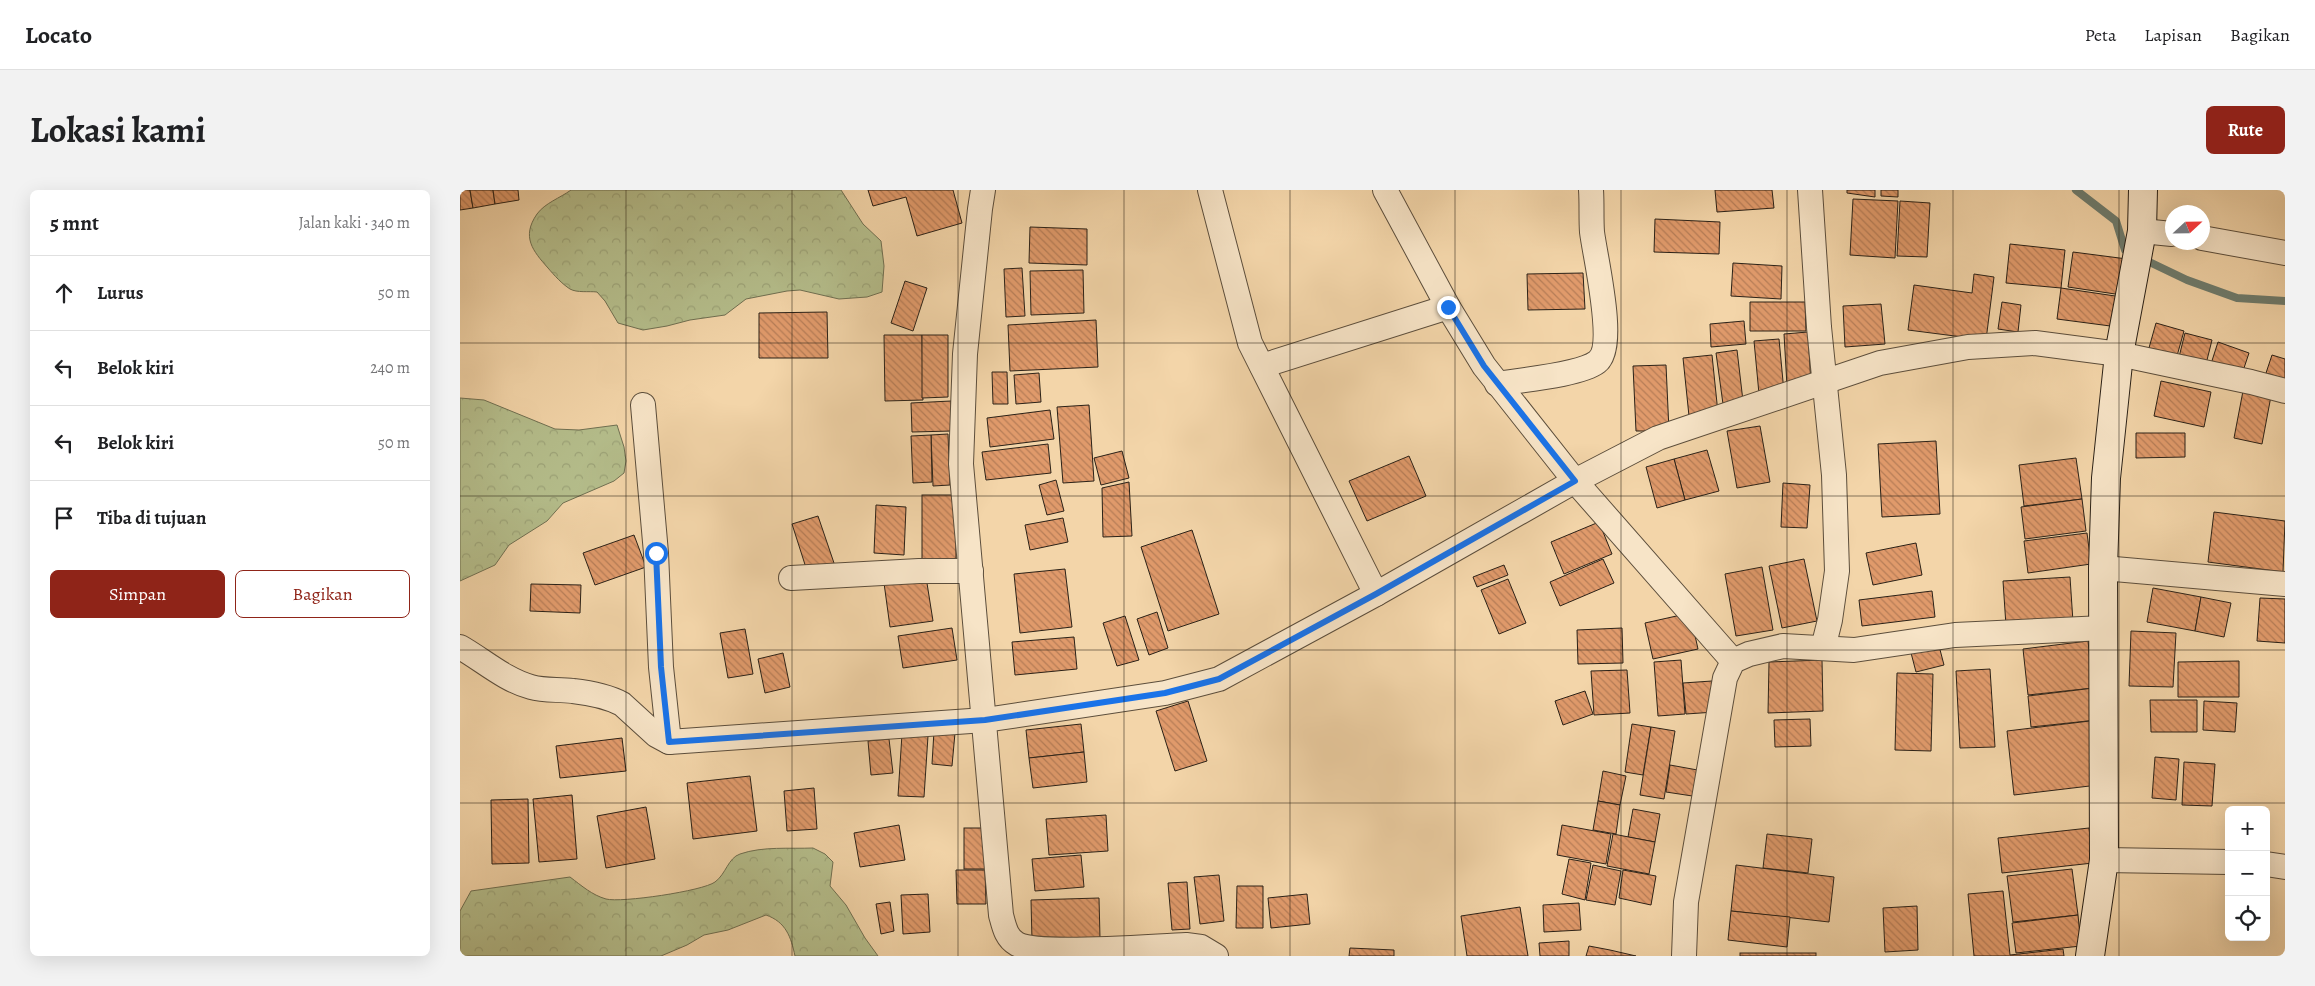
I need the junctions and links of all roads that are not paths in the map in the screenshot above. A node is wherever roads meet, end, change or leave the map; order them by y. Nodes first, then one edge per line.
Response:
1 (984, 190) edge
2 (1210, 190) edge
3 (1385, 190) edge
4 (1591, 190) edge
5 (1810, 190) edge
6 (2143, 190) edge
7 (2142, 231) junction
8 (2165, 233) edge
9 (2210, 239) edge
10 (2285, 253) edge
11 (1448, 307) junction
12 (2119, 354) junction
13 (1262, 366) junction
14 (1826, 382) junction
15 (1497, 384) junction
16 (2285, 391) edge
17 (643, 405) dead end
18 (1575, 481) junction
19 (2103, 568) junction
20 (971, 572) junction
21 (790, 578) dead end
22 (2285, 584) edge
23 (1376, 594) junction
24 (2104, 628) junction
25 (460, 647) edge
26 (1823, 648) junction
27 (1733, 661) junction
28 (985, 720) junction
29 (669, 742) junction
30 (2104, 860) junction
31 (2225, 862) edge
32 (2270, 865) edge
33 (2285, 867) edge
34 (1216, 956) edge
35 (1684, 956) edge
36 (2090, 956) edge

1 - 20 street
2 - 13 street
3 - 11 street
4 - 15 street
5 - 14 street
6 - 7 street
7 - 8 street
7 - 12 street
9 - 10 street
11 - 13 street
11 - 15 street
12 - 14 street
12 - 16 street
12 - 19 street
13 - 23 street
14 - 18 street
14 - 26 street
15 - 18 street
17 - 29 street
18 - 23 street
18 - 27 street
19 - 22 street
19 - 24 street
20 - 21 street
20 - 28 street
23 - 28 street
24 - 26 street
24 - 30 street
25 - 29 street
26 - 27 street
27 - 35 street
28 - 29 street
28 - 34 street
30 - 31 street
30 - 36 street
32 - 33 street

